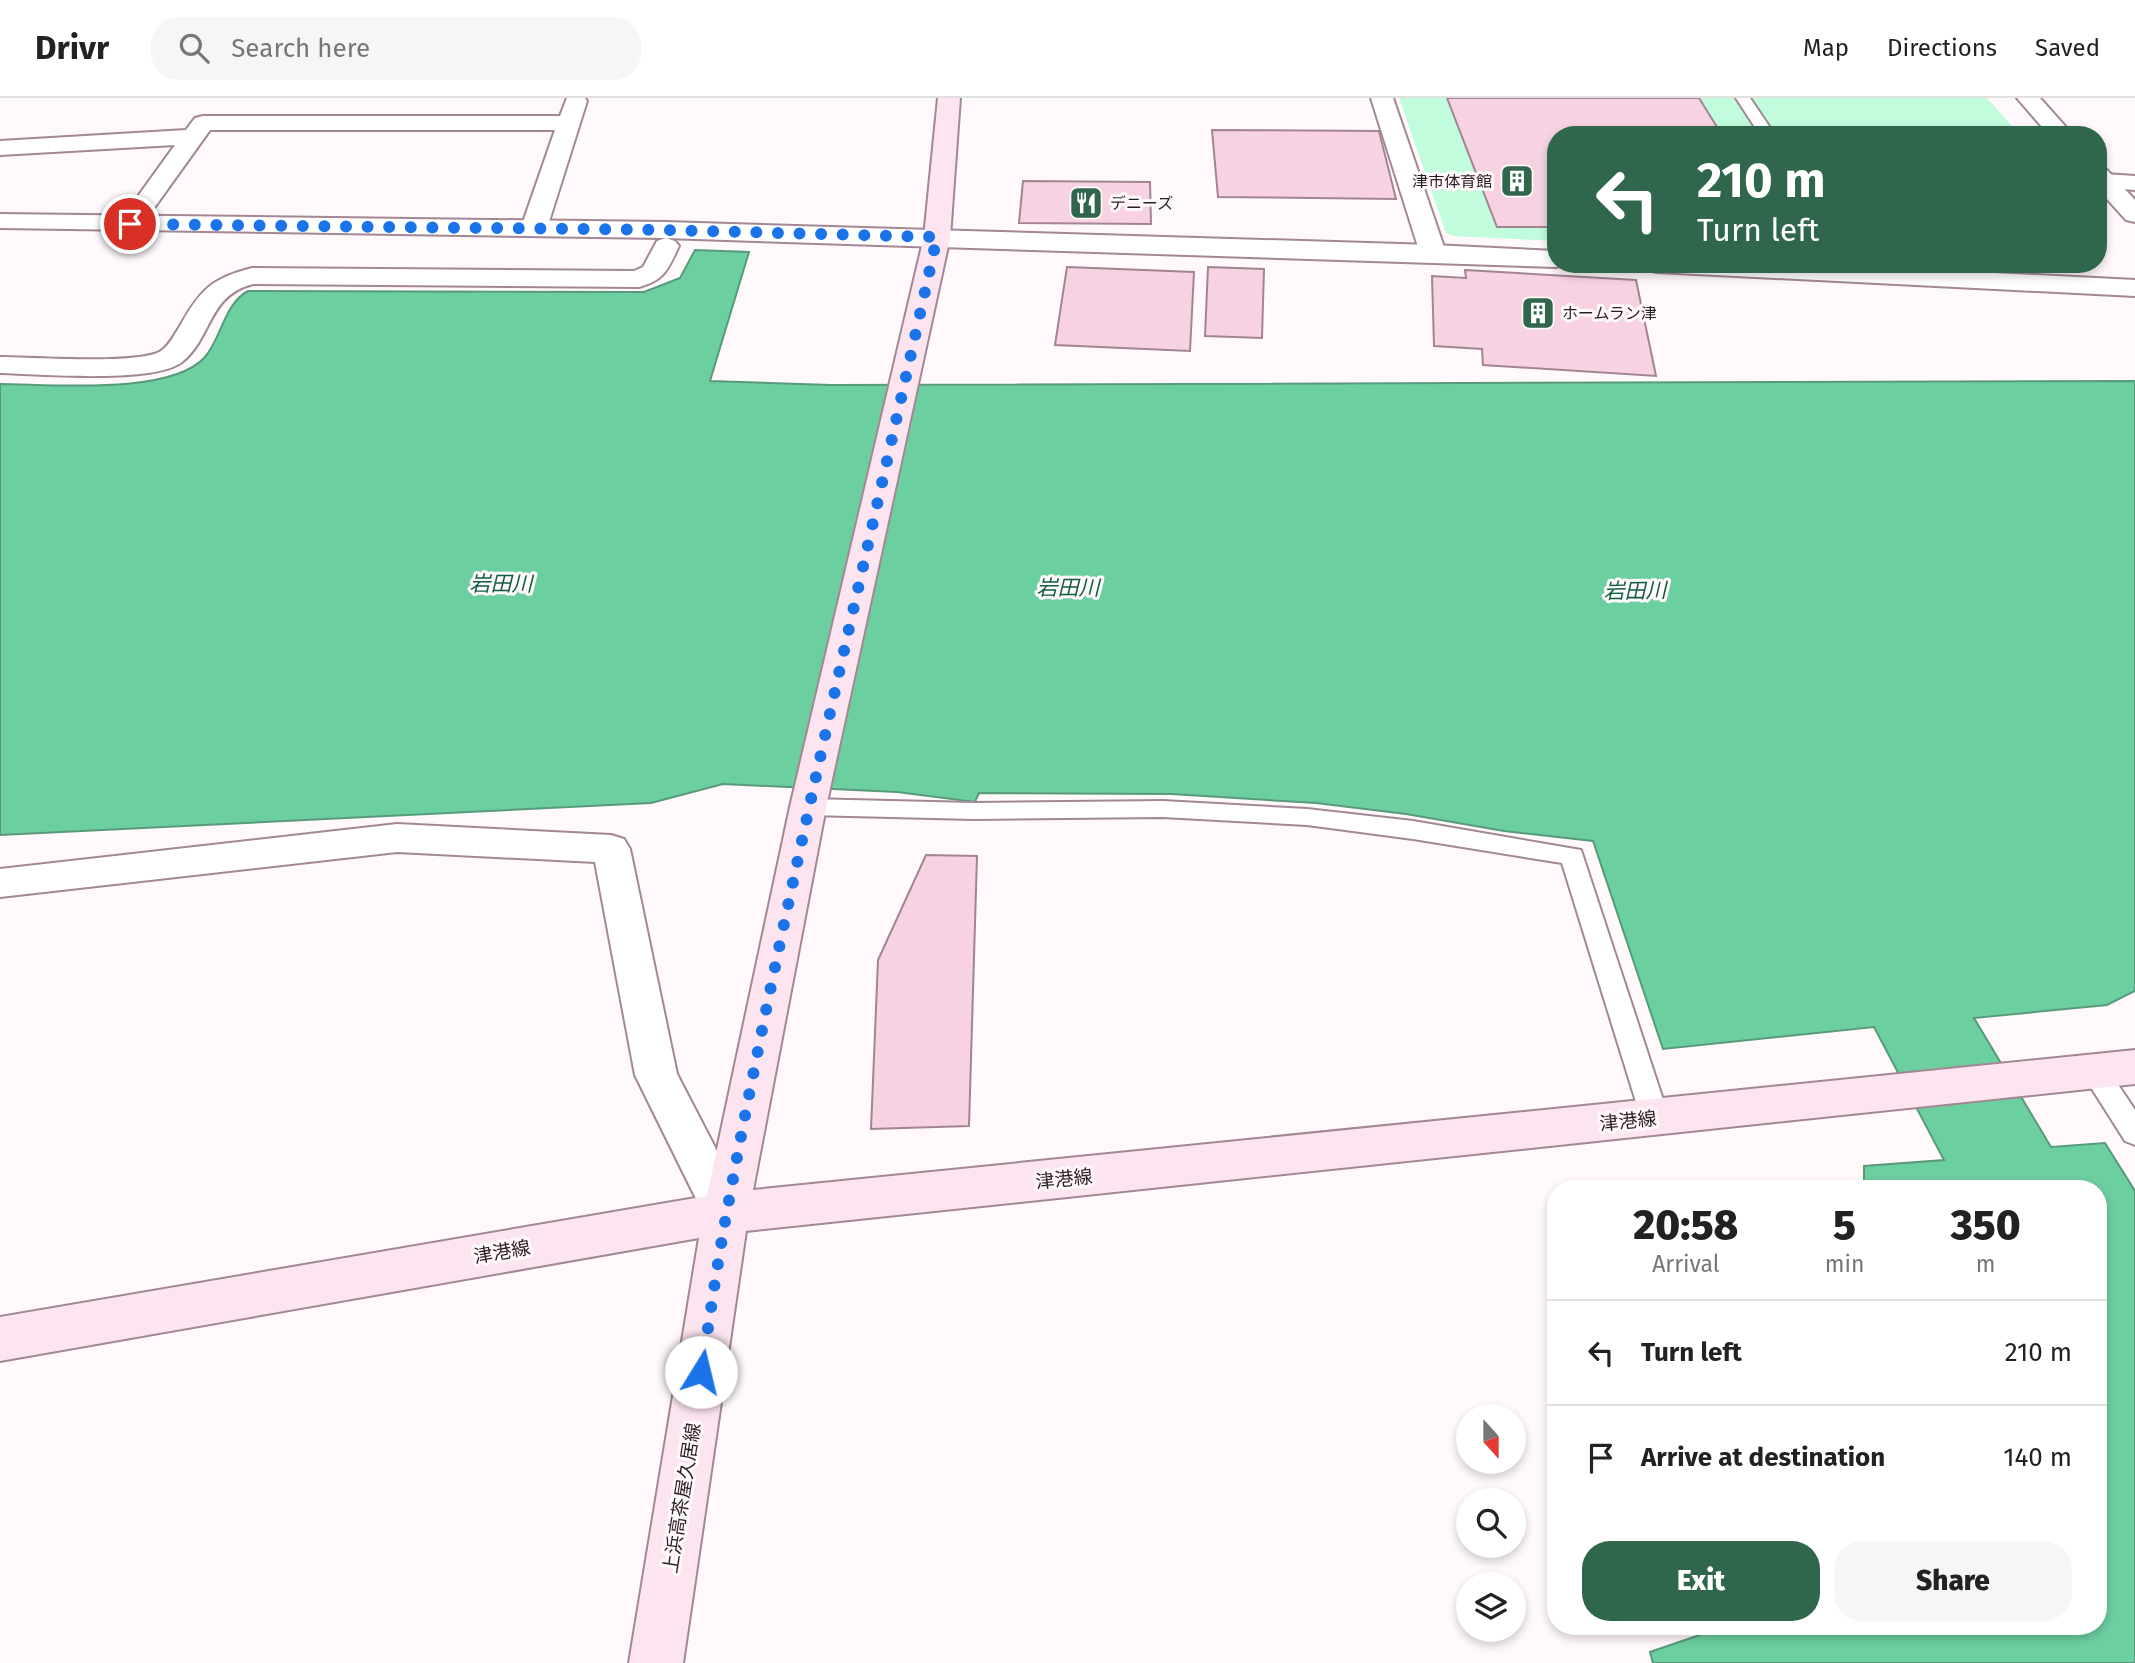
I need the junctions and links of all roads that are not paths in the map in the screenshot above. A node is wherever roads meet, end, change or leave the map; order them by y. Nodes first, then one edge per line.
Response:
1 (218, 98) edge
2 (578, 98) edge
3 (949, 98) edge
4 (1382, 98) edge
5 (1743, 98) edge
6 (2028, 98) edge
7 (569, 123) junction
8 (1762, 126) edge
9 (2054, 126) edge
10 (198, 130) junction
11 (0, 148) edge
12 (2107, 179) edge
13 (2135, 183) edge
14 (2107, 184) edge
15 (2135, 215) edge
16 (0, 221) edge
17 (130, 224) junction
18 (534, 229) junction
19 (937, 237) junction
20 (666, 246) dead end
21 (1433, 253) junction
22 (1547, 259) edge
23 (1907, 273) edge
24 (2135, 288) edge
25 (0, 365) edge
26 (809, 803) junction
27 (0, 883) edge
28 (2135, 1067) edge
29 (2076, 1072) junction
30 (1668, 1116) junction
31 (2135, 1133) edge
32 (726, 1213) junction
33 (0, 1339) edge
34 (656, 1663) edge

1 - 10 street
2 - 7 street
3 - 19 main road, 上浜高茶屋久居線
4 - 21 street
5 - 8 lane
6 - 9 street
7 - 10 street
7 - 18 street
10 - 11 street
10 - 17 street
12 - 13 street
14 - 15 street
16 - 17 street
17 - 18 street
18 - 19 street
19 - 21 street
19 - 26 main road, 上浜高茶屋久居線
20 - 25 street
21 - 22 street
23 - 24 street
26 - 30 lane
26 - 32 main road, 上浜高茶屋久居線
27 - 32 street
28 - 29 main road, 津港線
29 - 30 main road, 津港線
29 - 31 lane
30 - 32 main road, 津港線
32 - 33 main road, 津港線
32 - 34 main road, 上浜高茶屋久居線

